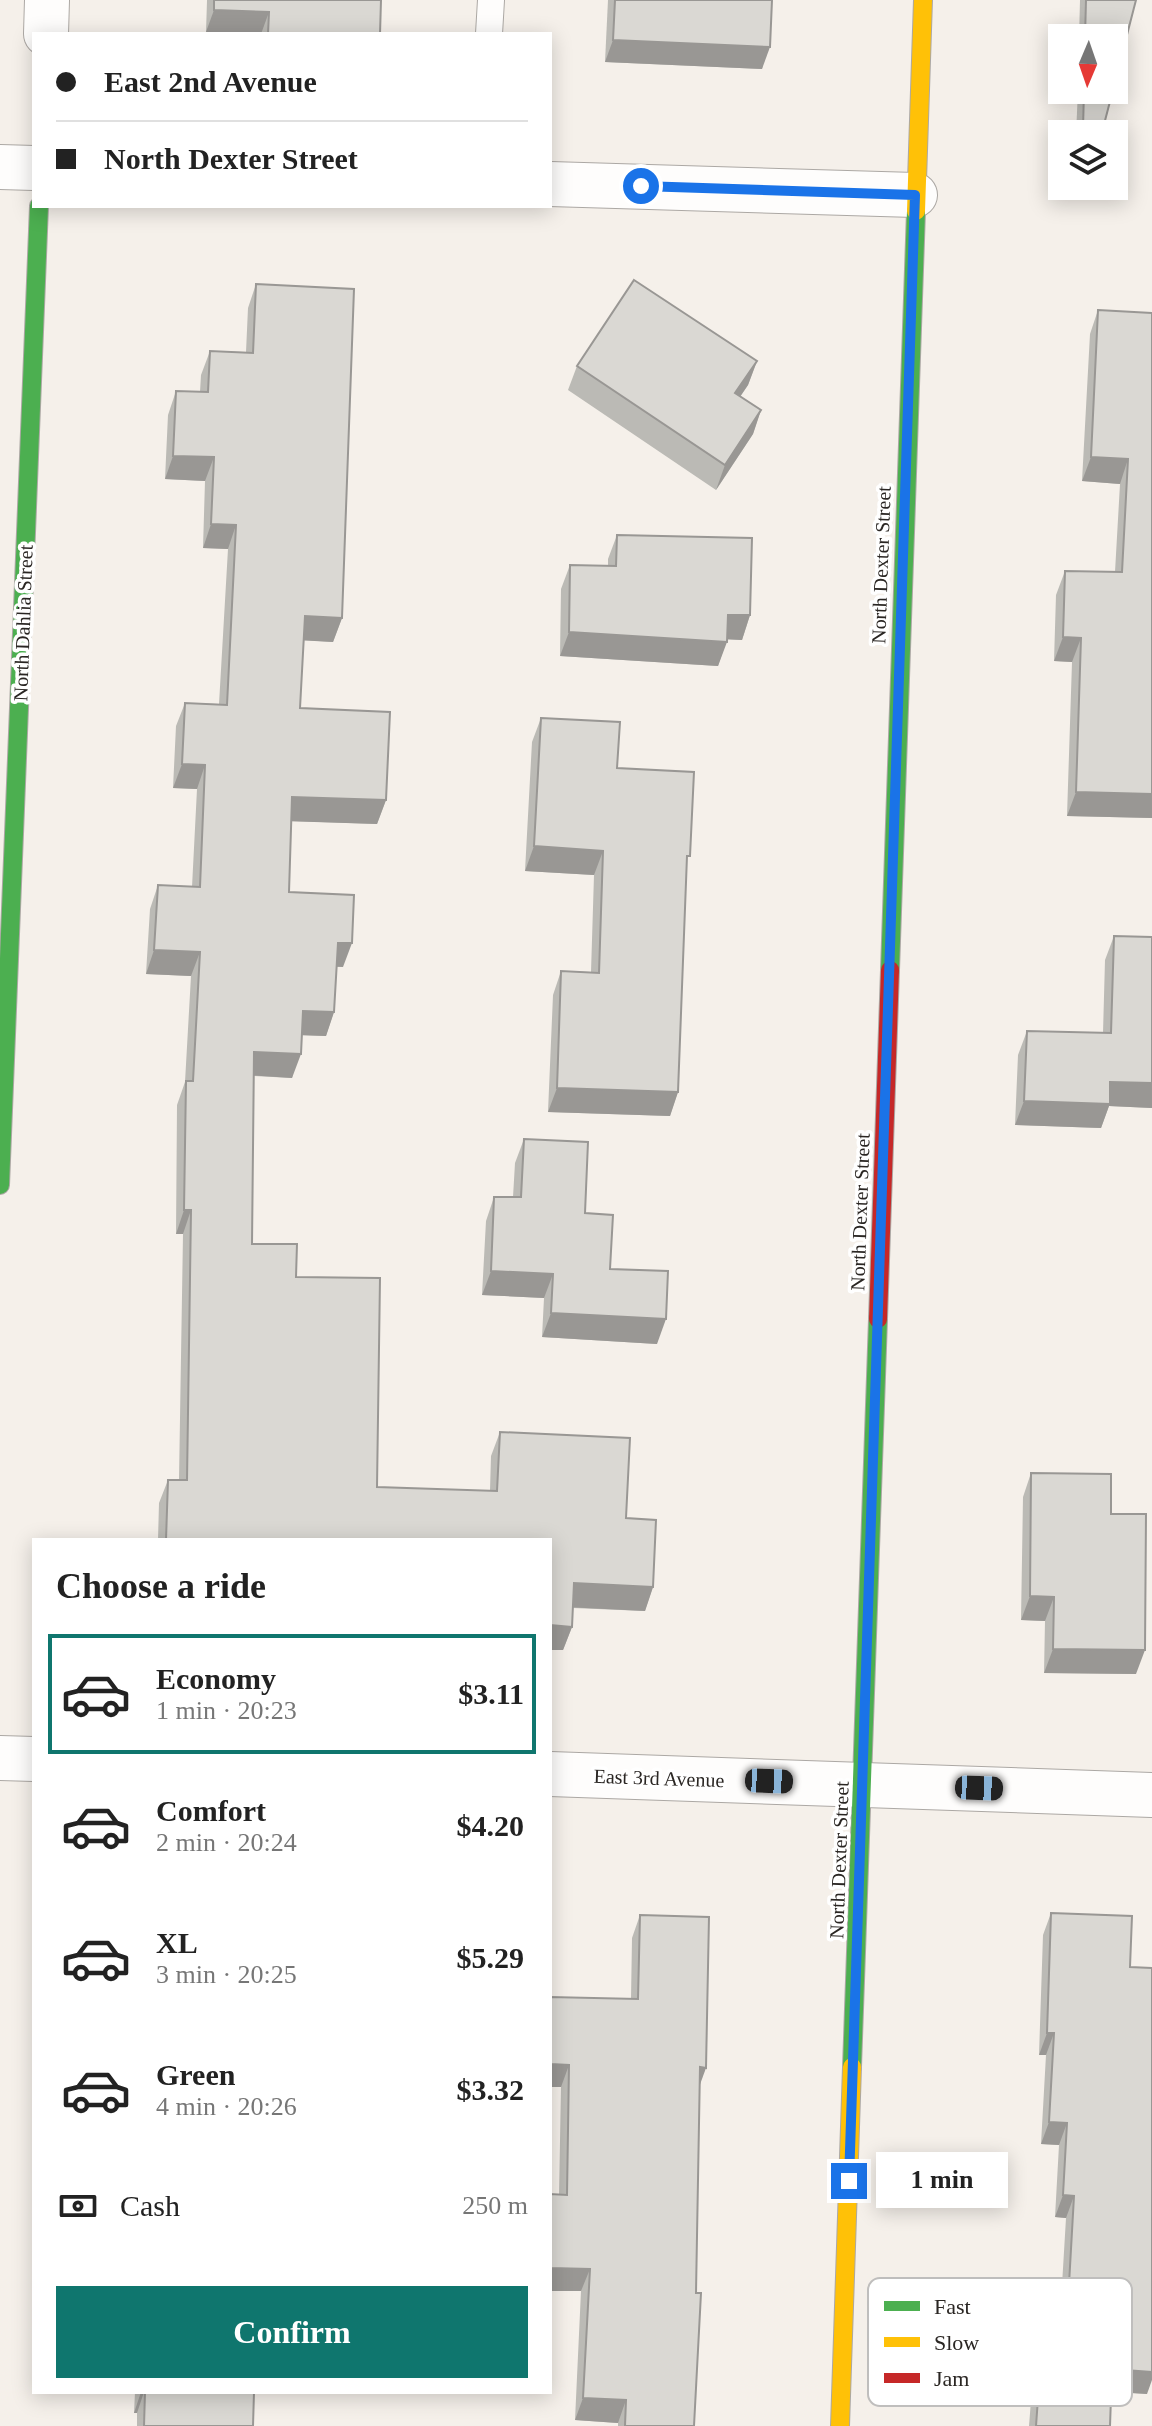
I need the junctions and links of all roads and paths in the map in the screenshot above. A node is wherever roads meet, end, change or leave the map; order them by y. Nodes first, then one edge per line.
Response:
1 (47, 0) edge
2 (491, 0) edge
3 (923, 0) edge
4 (46, 32) edge
5 (489, 32) edge
6 (0, 167) edge
7 (32, 168) edge
8 (552, 184) edge
9 (915, 195) junction
10 (39, 208) edge
11 (0, 1185) edge
12 (0, 1758) edge
13 (32, 1759) edge
14 (552, 1774) edge
15 (863, 1784) junction
16 (1152, 1795) edge
17 (840, 2426) edge

1 - 4 street
2 - 5 lane
3 - 9 street, North Dexter Street
6 - 7 street
8 - 9 street
9 - 15 street, North Dexter Street
10 - 11 street, North Dahlia Street
12 - 13 street
14 - 15 street, East 3rd Avenue
15 - 16 street, East 3rd Avenue
15 - 17 street, North Dexter Street

